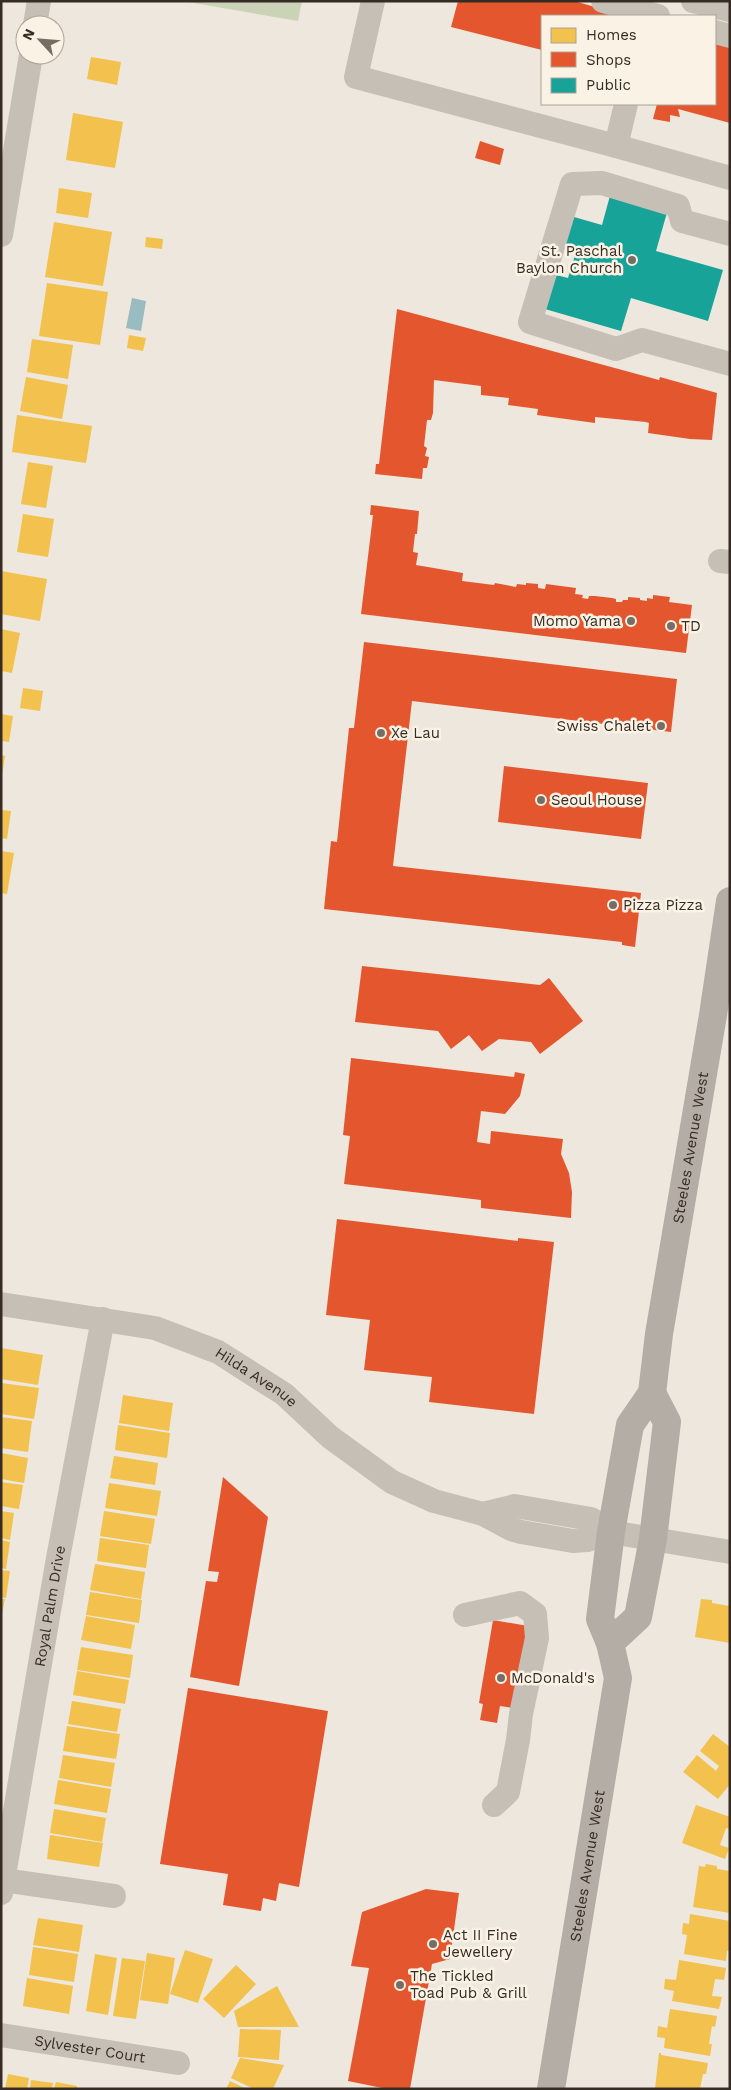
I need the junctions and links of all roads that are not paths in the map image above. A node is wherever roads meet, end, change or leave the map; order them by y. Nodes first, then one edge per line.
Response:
1 (39, 1) edge
2 (373, 1) edge
3 (602, 1) edge
4 (693, 1) edge
5 (730, 10) edge
6 (37, 15) edge
7 (650, 15) edge
8 (716, 32) edge
9 (730, 36) edge
10 (29, 65) edge
11 (626, 105) edge
12 (616, 146) junction
13 (730, 178) edge
14 (730, 234) edge
15 (1, 235) edge
16 (730, 364) edge
17 (729, 906) edge
18 (1, 1304) edge
19 (103, 1320) junction
20 (652, 1393) junction
21 (611, 1532) junction
22 (653, 1539) junction
23 (730, 1552) edge
24 (465, 1615) dead end
25 (610, 1643) junction
26 (501, 1798) dead end
27 (2, 1886) edge
28 (114, 1896) dead end
29 (1, 2035) edge
30 (178, 2062) dead end
31 (551, 2089) edge

1 - 6 street
2 - 12 street
3 - 7 street
4 - 5 street
8 - 9 street
10 - 15 street
11 - 12 street
12 - 13 street
14 - 16 street
17 - 20 main road, Steeles Avenue West
18 - 19 street, Hilda Avenue
19 - 21 street, Hilda Avenue
19 - 27 street, Royal Palm Drive
20 - 21 main road, Steeles Avenue West
20 - 22 main road
21 - 22 street, Hilda Avenue
21 - 25 main road, Steeles Avenue West
22 - 23 street, Hilda Avenue
22 - 25 main road
24 - 26 street
25 - 31 main road, Steeles Avenue West
27 - 28 street
29 - 30 street, Sylvester Court

